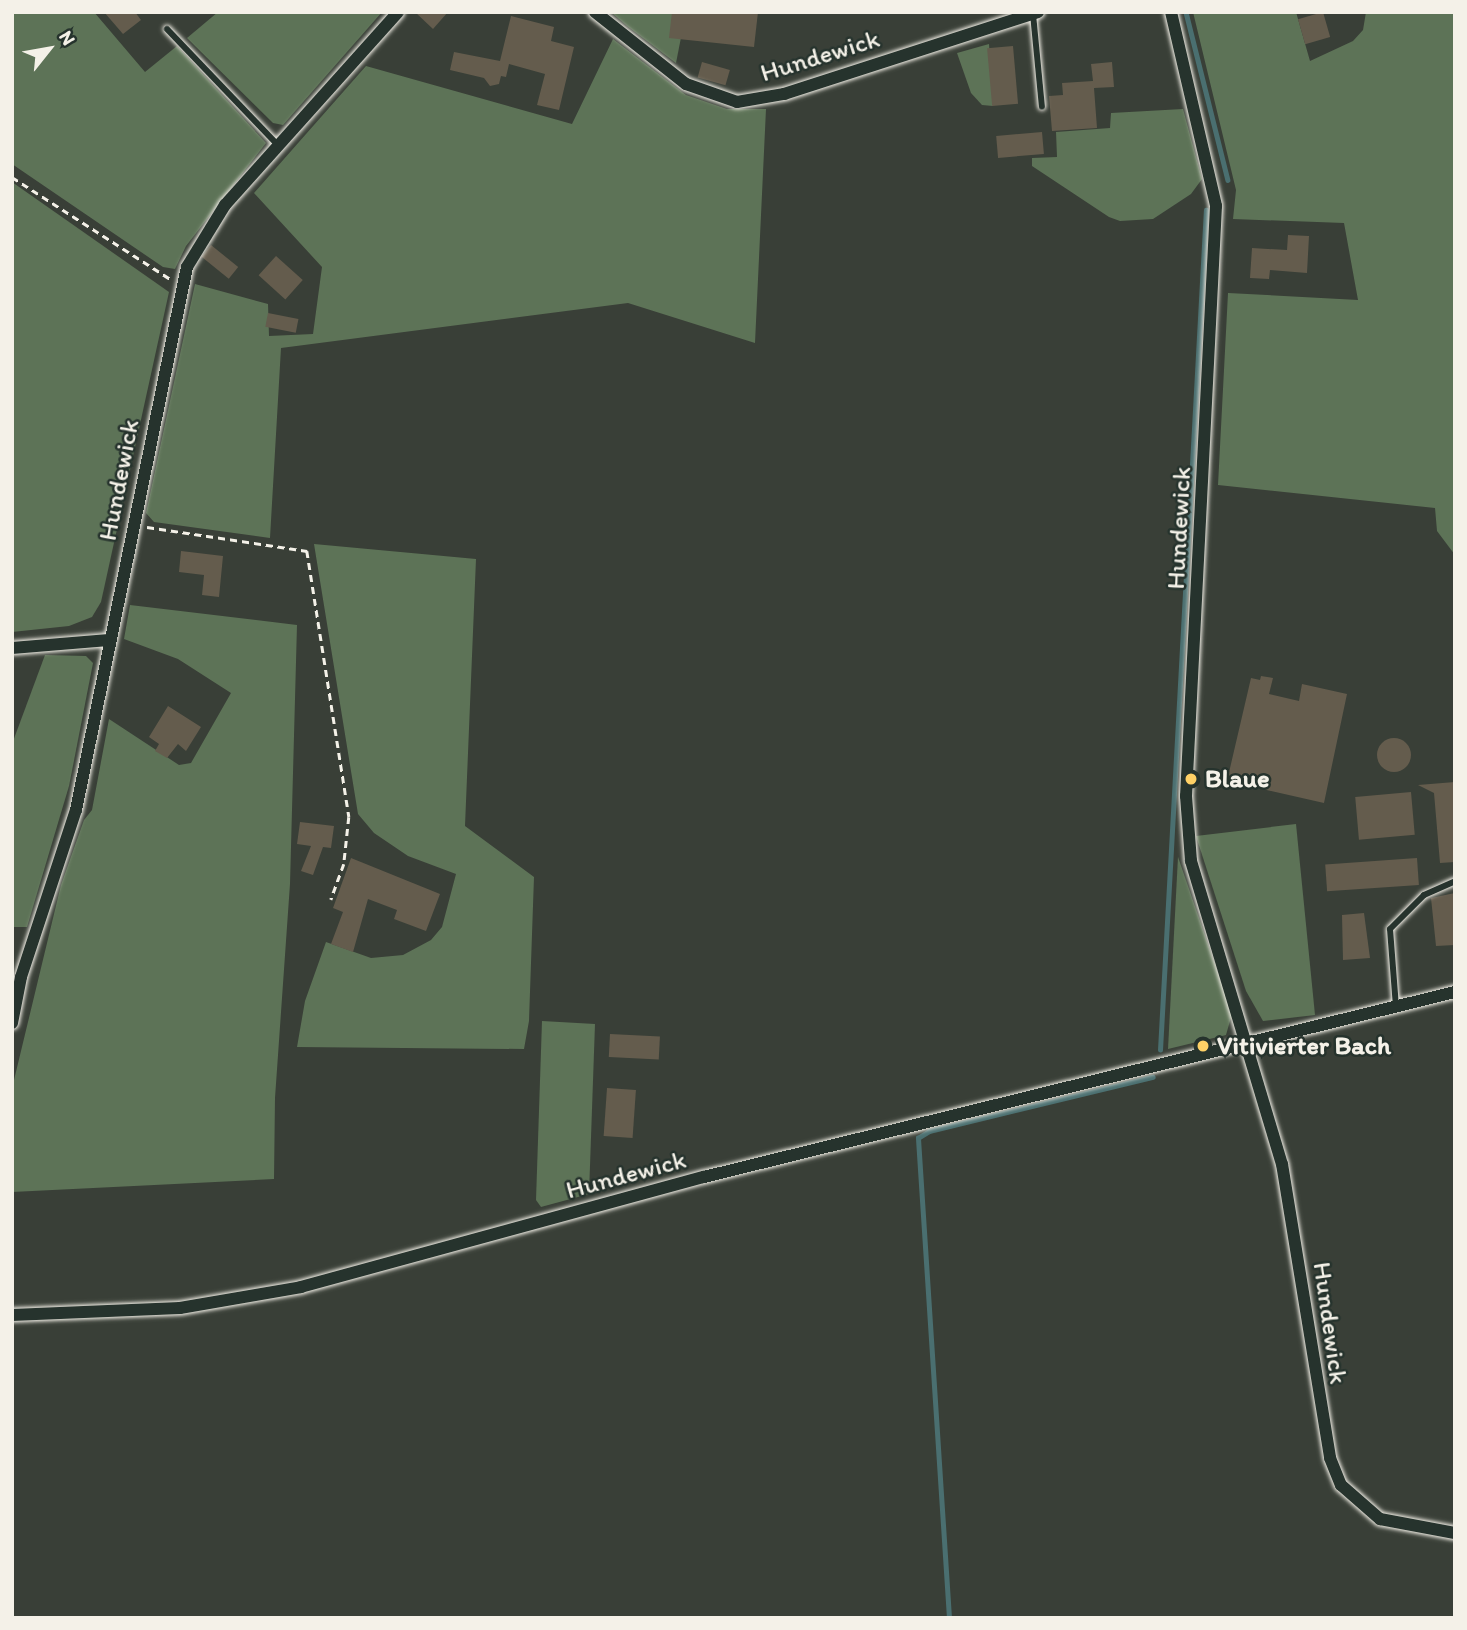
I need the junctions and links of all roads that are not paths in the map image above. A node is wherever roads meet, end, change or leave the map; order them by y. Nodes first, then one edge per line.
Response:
1 (398, 12) edge
2 (595, 12) edge
3 (1171, 12) edge
4 (1035, 13) edge
5 (167, 29) dead end
6 (1042, 107) dead end
7 (280, 146) junction
8 (109, 640) junction
9 (12, 648) edge
10 (1455, 881) edge
11 (1455, 992) edge
12 (1396, 1007) junction
13 (12, 1023) edge
14 (1247, 1043) junction
15 (12, 1315) edge
16 (1455, 1533) edge

1 - 7 street, Hundewick
2 - 4 street, Hundewick
3 - 14 street, Hundewick
4 - 6 lane
5 - 7 lane
7 - 8 street, Hundewick
8 - 9 street
8 - 13 street, Hundewick
10 - 12 lane
11 - 12 street, Hundewick
12 - 14 street, Hundewick
14 - 15 street, Hundewick
14 - 16 street, Hundewick

